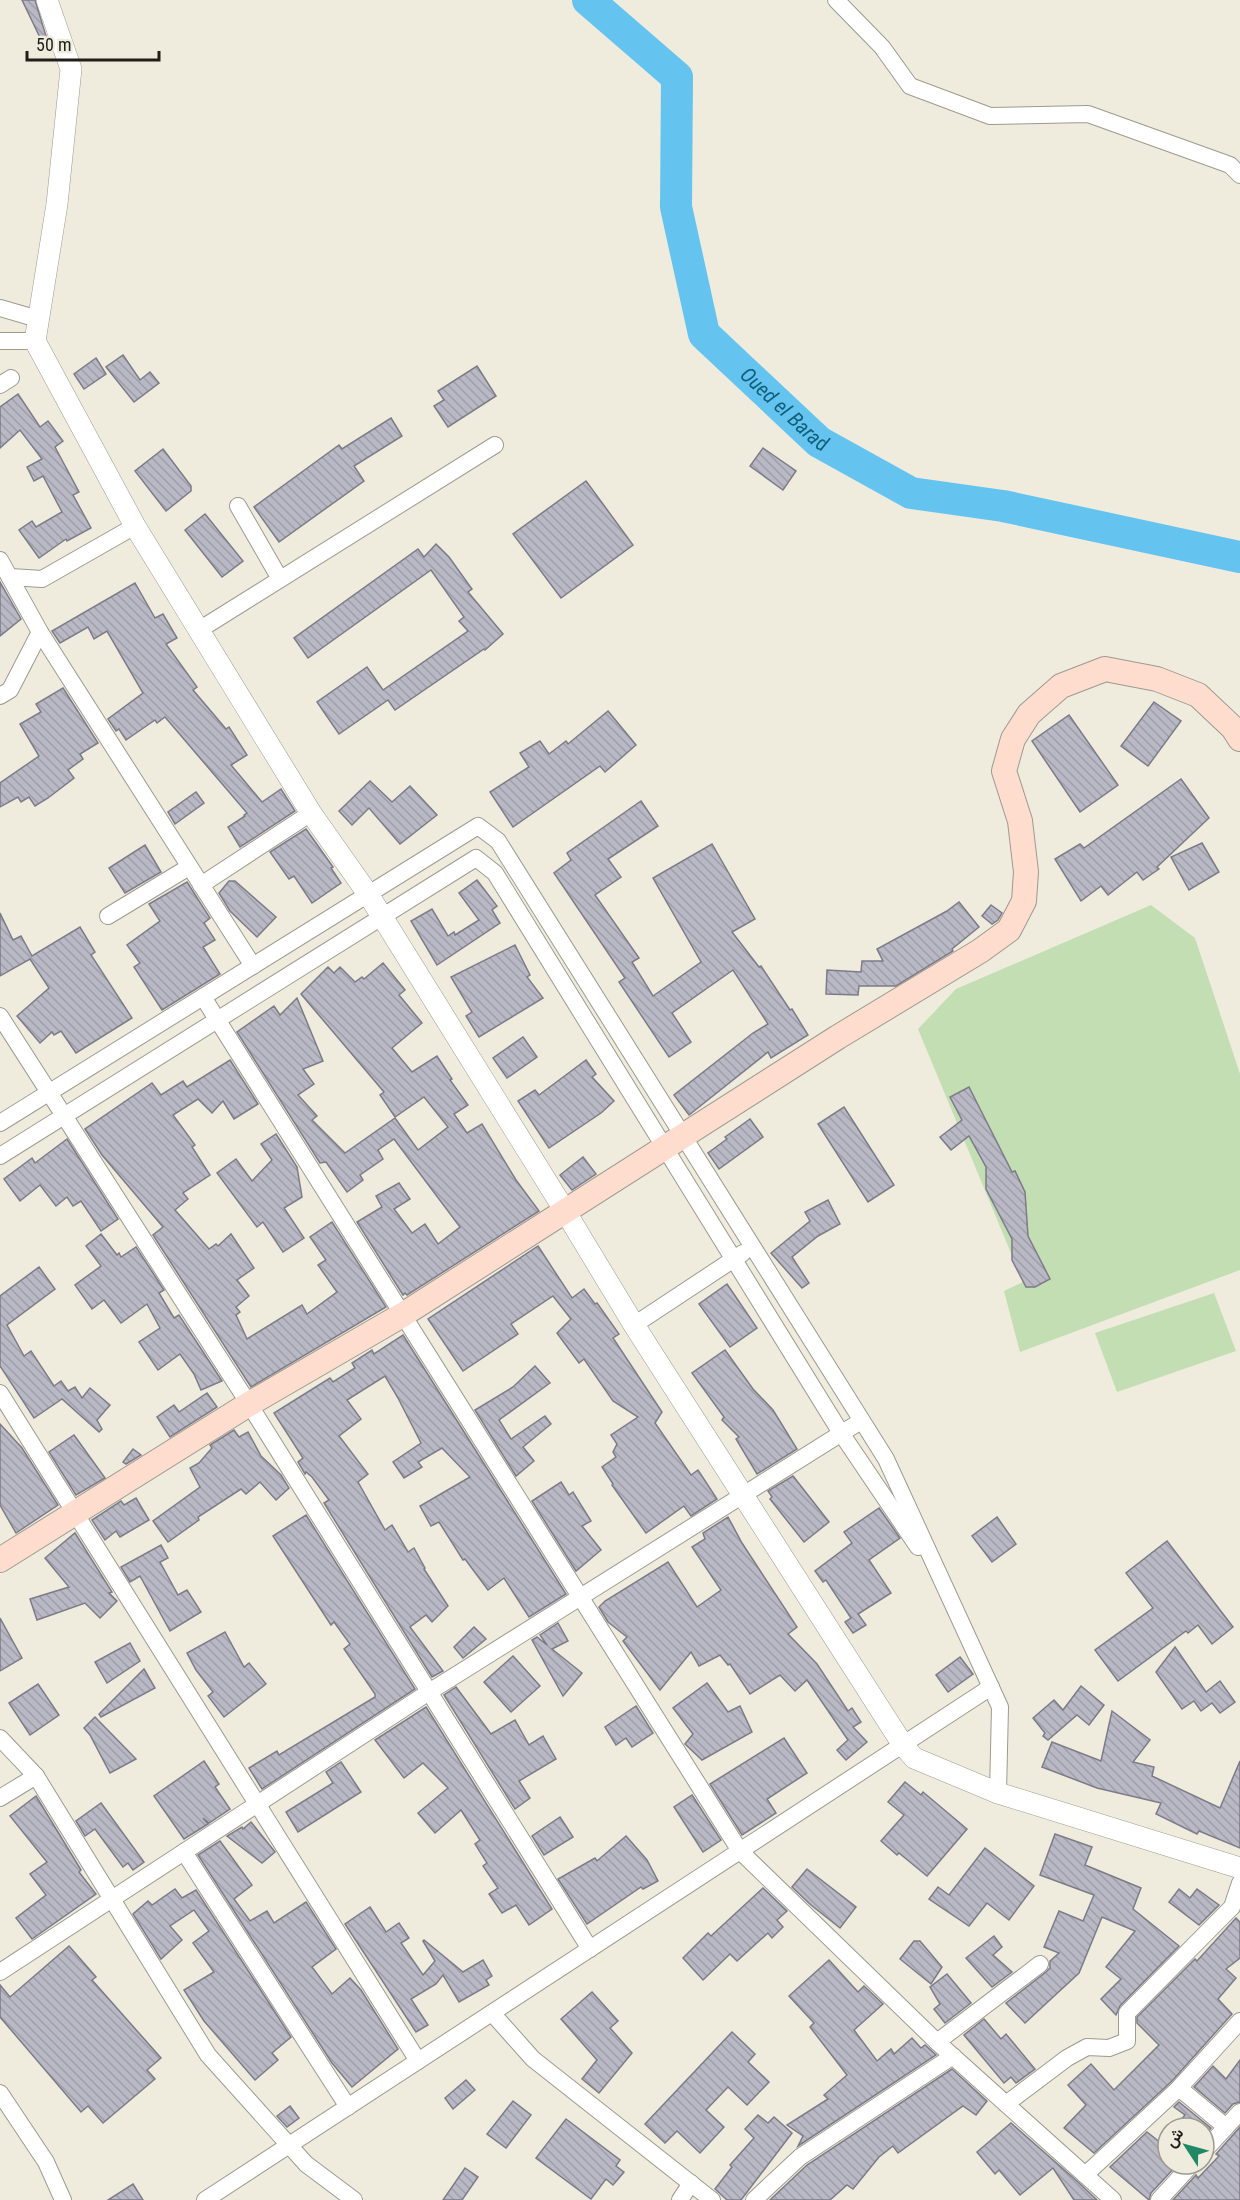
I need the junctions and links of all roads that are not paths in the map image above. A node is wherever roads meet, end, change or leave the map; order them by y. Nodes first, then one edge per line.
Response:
1 (47, 0) edge
2 (836, 0) edge
3 (1240, 175) edge
4 (0, 308) edge
5 (38, 319) junction
6 (0, 341) edge
7 (35, 341) junction
8 (495, 445) dead end
9 (238, 506) dead end
10 (135, 526) junction
11 (0, 560) edge
12 (10, 578) junction
13 (280, 579) junction
14 (199, 630) junction
15 (40, 632) junction
16 (0, 696) edge
17 (1240, 739) edge
18 (311, 813) junction
19 (189, 867) junction
20 (201, 885) junction
21 (368, 894) junction
22 (108, 916) dead end
23 (382, 917) junction
24 (253, 966) junction
25 (203, 997) junction
26 (0, 1016) edge
27 (218, 1020) junction
28 (49, 1092) junction
29 (64, 1116) junction
30 (0, 1123) edge
31 (674, 1142) junction
32 (0, 1156) edge
33 (566, 1211) junction
34 (752, 1247) junction
35 (734, 1259) junction
36 (404, 1314) junction
37 (634, 1325) junction
38 (0, 1393) edge
39 (249, 1404) junction
40 (861, 1420) junction
41 (841, 1433) junction
42 (743, 1495) junction
43 (75, 1512) junction
44 (0, 1560) edge
45 (947, 1591) junction
46 (581, 1598) junction
47 (991, 1686) junction
48 (429, 1692) junction
49 (0, 1737) edge
50 (903, 1745) junction
51 (36, 1776) junction
52 (998, 1793) junction
53 (0, 1798) edge
54 (258, 1804) junction
55 (740, 1851) junction
56 (184, 1852) junction
57 (1240, 1868) edge
58 (1240, 1883) edge
59 (112, 1899) junction
60 (590, 1949) junction
61 (1040, 1964) dead end
62 (0, 1972) edge
63 (492, 2013) junction
64 (1240, 2021) edge
65 (937, 2042) junction
66 (953, 2056) junction
67 (418, 2061) junction
68 (1179, 2088) junction
69 (0, 2094) edge
70 (1006, 2104) junction
71 (348, 2107) junction
72 (1240, 2112) edge
73 (1226, 2127) junction
74 (1216, 2138) edge
75 (289, 2145) junction
76 (1085, 2175) junction
77 (1181, 2176) edge
78 (691, 2183) junction
79 (63, 2200) edge
80 (205, 2200) edge
81 (354, 2200) edge
82 (680, 2200) edge
83 (712, 2200) edge
84 (754, 2200) edge
85 (1113, 2200) edge
86 (1160, 2200) edge

1 - 5 street
2 - 3 street
4 - 5 street
5 - 7 street
6 - 7 street
7 - 10 street
8 - 13 street
9 - 13 street
10 - 12 street
10 - 14 street
11 - 12 street
12 - 15 street
13 - 14 street
14 - 18 street
15 - 16 street
15 - 19 street
17 - 31 main road
18 - 20 street
18 - 21 street
19 - 20 street
19 - 22 street
20 - 24 street
21 - 23 street
21 - 24 street
21 - 31 street
23 - 27 street
23 - 31 street
23 - 33 street
24 - 25 street
25 - 27 street
25 - 28 street
26 - 28 street
27 - 29 street
27 - 36 street
28 - 29 street
28 - 30 street
29 - 32 street
29 - 39 street
31 - 33 main road
31 - 34 street
31 - 35 street
33 - 36 main road
33 - 37 street
34 - 35 street
34 - 40 street
35 - 37 street
35 - 41 street
36 - 39 main road
36 - 46 street
37 - 42 street
38 - 43 street
39 - 43 main road
39 - 48 street
40 - 41 street
40 - 45 street
41 - 42 street
41 - 45 street
42 - 46 street
42 - 50 street
43 - 44 main road
43 - 54 street
45 - 47 street
46 - 48 street
46 - 55 street
47 - 50 street
47 - 52 street
48 - 54 street
48 - 60 street
49 - 51 street
50 - 52 street
50 - 55 street
51 - 53 street
51 - 59 street
52 - 57 street
54 - 56 street
54 - 67 street
55 - 60 street
55 - 65 street
56 - 59 street
56 - 71 street
58 - 70 street
59 - 62 street
59 - 75 street
60 - 63 street
61 - 65 street
63 - 67 street
63 - 78 street
64 - 68 street
65 - 66 street
66 - 70 street
66 - 84 street
67 - 71 street
68 - 73 street
68 - 76 street
69 - 79 street
70 - 76 street
71 - 75 street
72 - 73 street
73 - 74 street
75 - 80 street
75 - 81 street
76 - 85 street
77 - 86 street
78 - 82 street
78 - 83 street

